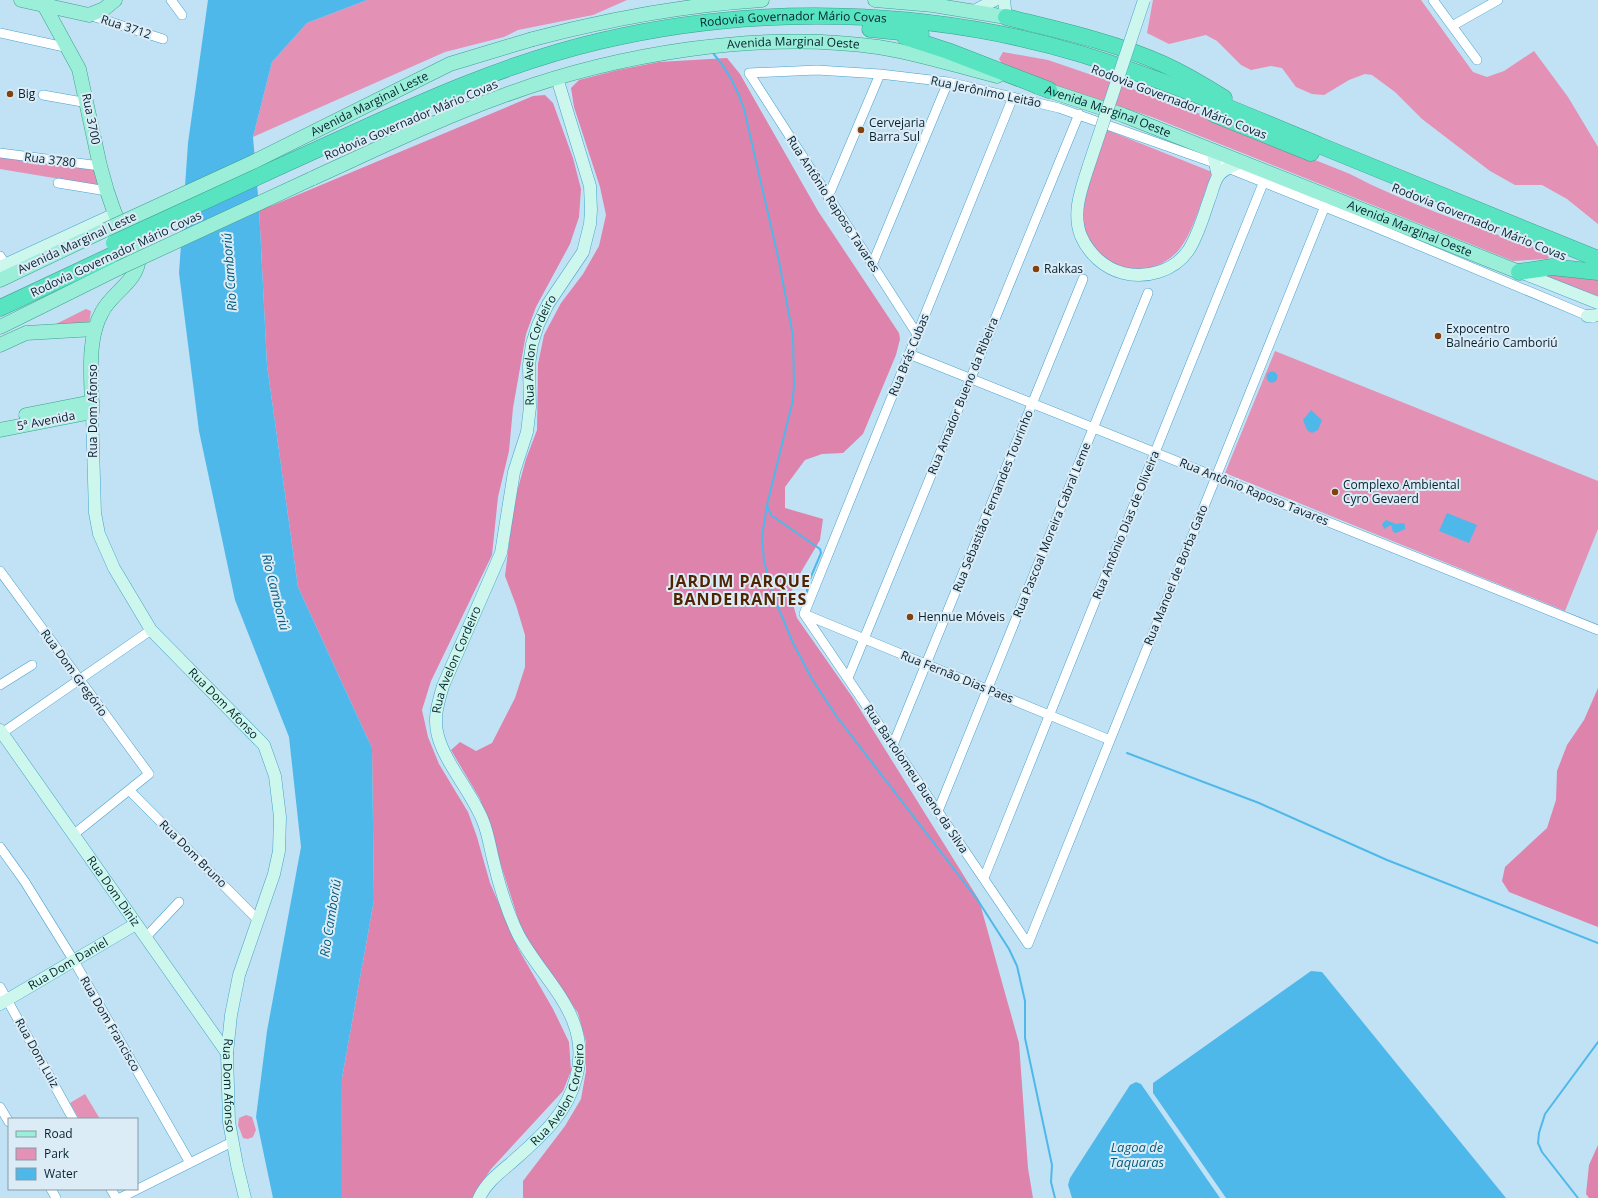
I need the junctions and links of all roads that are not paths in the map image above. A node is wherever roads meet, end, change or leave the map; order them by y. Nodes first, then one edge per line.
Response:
1 (21, 0) edge
2 (170, 0) edge
3 (762, 0) edge
4 (875, 0) edge
5 (995, 0) edge
6 (1004, 0) edge
7 (1144, 0) edge
8 (1433, 0) edge
9 (1498, 0) edge
10 (110, 1) edge
11 (42, 3) edge
12 (974, 12) junction
13 (90, 15) junction
14 (182, 15) dead end
15 (1006, 17) junction
16 (1452, 26) junction
17 (876, 29) junction
18 (0, 33) edge
19 (163, 38) dead end
20 (69, 48) junction
21 (1477, 60) dead end
22 (749, 73) joint
23 (880, 74) junction
24 (557, 78) junction
25 (948, 82) junction
26 (1049, 90) junction
27 (43, 95) dead end
28 (1013, 97) junction
29 (88, 103) junction
30 (1078, 114) junction
31 (1260, 120) junction
32 (0, 153) edge
33 (1214, 156) junction
34 (1243, 162) junction
35 (100, 166) junction
36 (1228, 168) junction
37 (286, 169) junction
38 (1218, 176) junction
39 (1267, 179) junction
40 (58, 183) dead end
41 (1306, 187) junction
42 (107, 191) junction
43 (828, 197) junction
44 (1325, 206) junction
45 (116, 214) junction
46 (121, 246) junction
47 (1598, 259) edge
48 (2, 263) edge
49 (872, 266) junction
50 (1598, 271) edge
51 (1519, 272) junction
52 (1083, 279) dead end
53 (0, 280) edge
54 (1148, 293) dead end
55 (0, 296) edge
56 (1598, 303) edge
57 (0, 308) edge
58 (1594, 317) edge
59 (0, 327) edge
60 (95, 329) junction
61 (917, 334) junction
62 (0, 345) edge
63 (909, 354) junction
64 (970, 378) junction
65 (1033, 404) junction
66 (92, 407) junction
67 (0, 420) edge
68 (1094, 428) junction
69 (0, 430) edge
70 (1156, 453) junction
71 (1215, 476) junction
72 (0, 572) edge
73 (804, 614) junction
74 (152, 630) junction
75 (1598, 630) edge
76 (864, 638) junction
77 (927, 664) junction
78 (32, 666) dead end
79 (848, 678) junction
80 (79, 680) junction
81 (0, 685) edge
82 (988, 689) junction
83 (1050, 715) junction
84 (1, 732) edge
85 (1110, 740) junction
86 (894, 745) junction
87 (129, 790) junction
88 (938, 811) junction
89 (73, 835) junction
90 (0, 847) edge
91 (984, 878) junction
92 (179, 902) dead end
93 (257, 919) junction
94 (136, 924) junction
95 (146, 937) junction
96 (1028, 944) joint
97 (74, 961) junction
98 (0, 987) edge
99 (4, 1002) edge
100 (227, 1053) junction
101 (0, 1107) edge
102 (72, 1118) edge
103 (8, 1120) edge
104 (232, 1142) junction
105 (190, 1163) junction
106 (138, 1189) edge
107 (136, 1190) edge
108 (120, 1198) edge
109 (245, 1198) edge
110 (479, 1198) edge

1 - 11 main road
2 - 14 street
3 - 53 main road, Avenida Marginal Leste, bridge
4 - 12 main road
5 - 12 street
6 - 15 street
7 - 38 street, bridge
8 - 16 street
9 - 16 street
10 - 13 main road
11 - 13 main road
11 - 20 main road, Rua 3700
12 - 15 main road
13 - 19 street, Rua 3712
15 - 31 highway
16 - 21 street
17 - 26 highway
17 - 37 highway, Rodovia Governador Mário Covas
17 - 50 highway, Rodovia Governador Mário Covas
18 - 20 street
20 - 29 main road, Rua 3700
22 - 23 street, Rua Jerônimo Leitão
22 - 43 street, Rua Antônio Raposo Tavares
23 - 25 street, Rua Jerônimo Leitão
23 - 43 street
24 - 26 main road, Avenida Marginal Oeste
24 - 59 main road, Avenida Marginal Oeste, bridge
24 - 110 street, Rua Avelon Cordeiro
25 - 28 street, Rua Jerônimo Leitão
25 - 49 street
26 - 33 main road, Avenida Marginal Oeste
27 - 29 street
28 - 30 street, Rua Jerônimo Leitão
28 - 61 street, Rua Brás Cubas
29 - 35 main road, Rua 3700
30 - 33 street, Rua Jerônimo Leitão
30 - 64 street, Rua Amador Bueno da Ribeira
31 - 37 highway, Rodovia Governador Mário Covas
31 - 47 highway, Rodovia Governador Mário Covas
32 - 35 street, Rua 3780
33 - 34 main road, Avenida Marginal Oeste
33 - 36 street, Rua Jerônimo Leitão
33 - 38 street
34 - 36 street
34 - 39 main road, Avenida Marginal Oeste
35 - 42 main road, Rua 3700
36 - 38 street
36 - 39 street, Rua Jerônimo Leitão
37 - 46 highway, Rodovia Governador Mário Covas, bridge
39 - 41 main road, Avenida Marginal Oeste
39 - 44 street, Rua Jerônimo Leitão
39 - 70 street, Rua Antônio Dias de Oliveira
40 - 42 street
41 - 44 street
41 - 51 main road, Avenida Marginal Oeste
42 - 45 main road, Rua 3700
43 - 49 street, Rua Antônio Raposo Tavares
44 - 58 street, Rua Jerônimo Leitão
44 - 71 street, Rua Manoel de Borba Gato
45 - 46 main road, Rua 3700
45 - 48 street, Avenida Marginal Leste
46 - 55 highway, Rodovia Governador Mário Covas
46 - 57 highway, Rodovia Governador Mário Covas
46 - 60 main road, Rua Dom Afonso
49 - 61 street, Rua Antônio Raposo Tavares
50 - 51 highway
51 - 56 street, Avenida Marginal Oeste
52 - 65 street, Rua Sebastião Fernandes Tourinho
54 - 68 street, Rua Pascoal Moreira Cabral Leme
60 - 62 main road
60 - 66 main road, Rua Dom Afonso
61 - 63 street, Rua Brás Cubas
63 - 64 street, Rua Antônio Raposo Tavares
63 - 73 street, Rua Brás Cubas
64 - 65 street, Rua Antônio Raposo Tavares
64 - 76 street, Rua Amador Bueno da Ribeira
65 - 68 street, Rua Antônio Raposo Tavares
65 - 77 street, Rua Sebastião Fernandes Tourinho
66 - 67 main road, 5ª Avenida
66 - 69 main road, 5ª Avenida
66 - 74 street, Rua Dom Afonso
68 - 70 street, Rua Antônio Raposo Tavares
68 - 82 street, Rua Pascoal Moreira Cabral Leme
70 - 71 street, Rua Antônio Raposo Tavares
70 - 83 street, Rua Antônio Dias de Oliveira
71 - 75 street, Rua Antônio Raposo Tavares
71 - 85 street, Rua Manoel de Borba Gato
72 - 80 street, Rua Dom Gregório
73 - 76 street, Rua Fernão Dias Paes
73 - 79 street, Rua Bartolomeu Bueno da Silva
74 - 80 street
74 - 93 street, Rua Dom Afonso
76 - 77 street, Rua Fernão Dias Paes
76 - 79 street, Rua Amador Bueno da Ribeira
77 - 82 street, Rua Fernão Dias Paes
77 - 86 street, Rua Sebastião Fernandes Tourinho
78 - 81 street
79 - 86 street, Rua Bartolomeu Bueno da Silva
80 - 84 street
80 - 87 street, Rua Dom Gregório
82 - 83 street, Rua Fernão Dias Paes
82 - 88 street, Rua Pascoal Moreira Cabral Leme
83 - 85 street, Rua Fernão Dias Paes
83 - 91 street, Rua Antônio Dias de Oliveira
84 - 89 street, Rua Dom Diniz
85 - 96 street, Rua Manoel de Borba Gato
86 - 88 street, Rua Bartolomeu Bueno da Silva
87 - 89 street
87 - 93 street, Rua Dom Bruno
88 - 91 street, Rua Bartolomeu Bueno da Silva
89 - 94 street, Rua Dom Diniz
90 - 97 street, Rua Dom Francisco
91 - 96 street, Rua Bartolomeu Bueno da Silva
92 - 95 street
93 - 100 street, Rua Dom Afonso
94 - 95 street, Rua Dom Diniz
94 - 97 street, Rua Dom Daniel
95 - 100 street, Rua Dom Diniz
97 - 99 street, Rua Dom Daniel
97 - 105 street, Rua Dom Francisco
98 - 99 street, Rua Dom Luiz
99 - 102 street, Rua Dom Luiz
100 - 104 street, Rua Dom Afonso
101 - 103 street
104 - 105 street
104 - 109 street, Rua Dom Afonso
105 - 106 street
107 - 108 street

